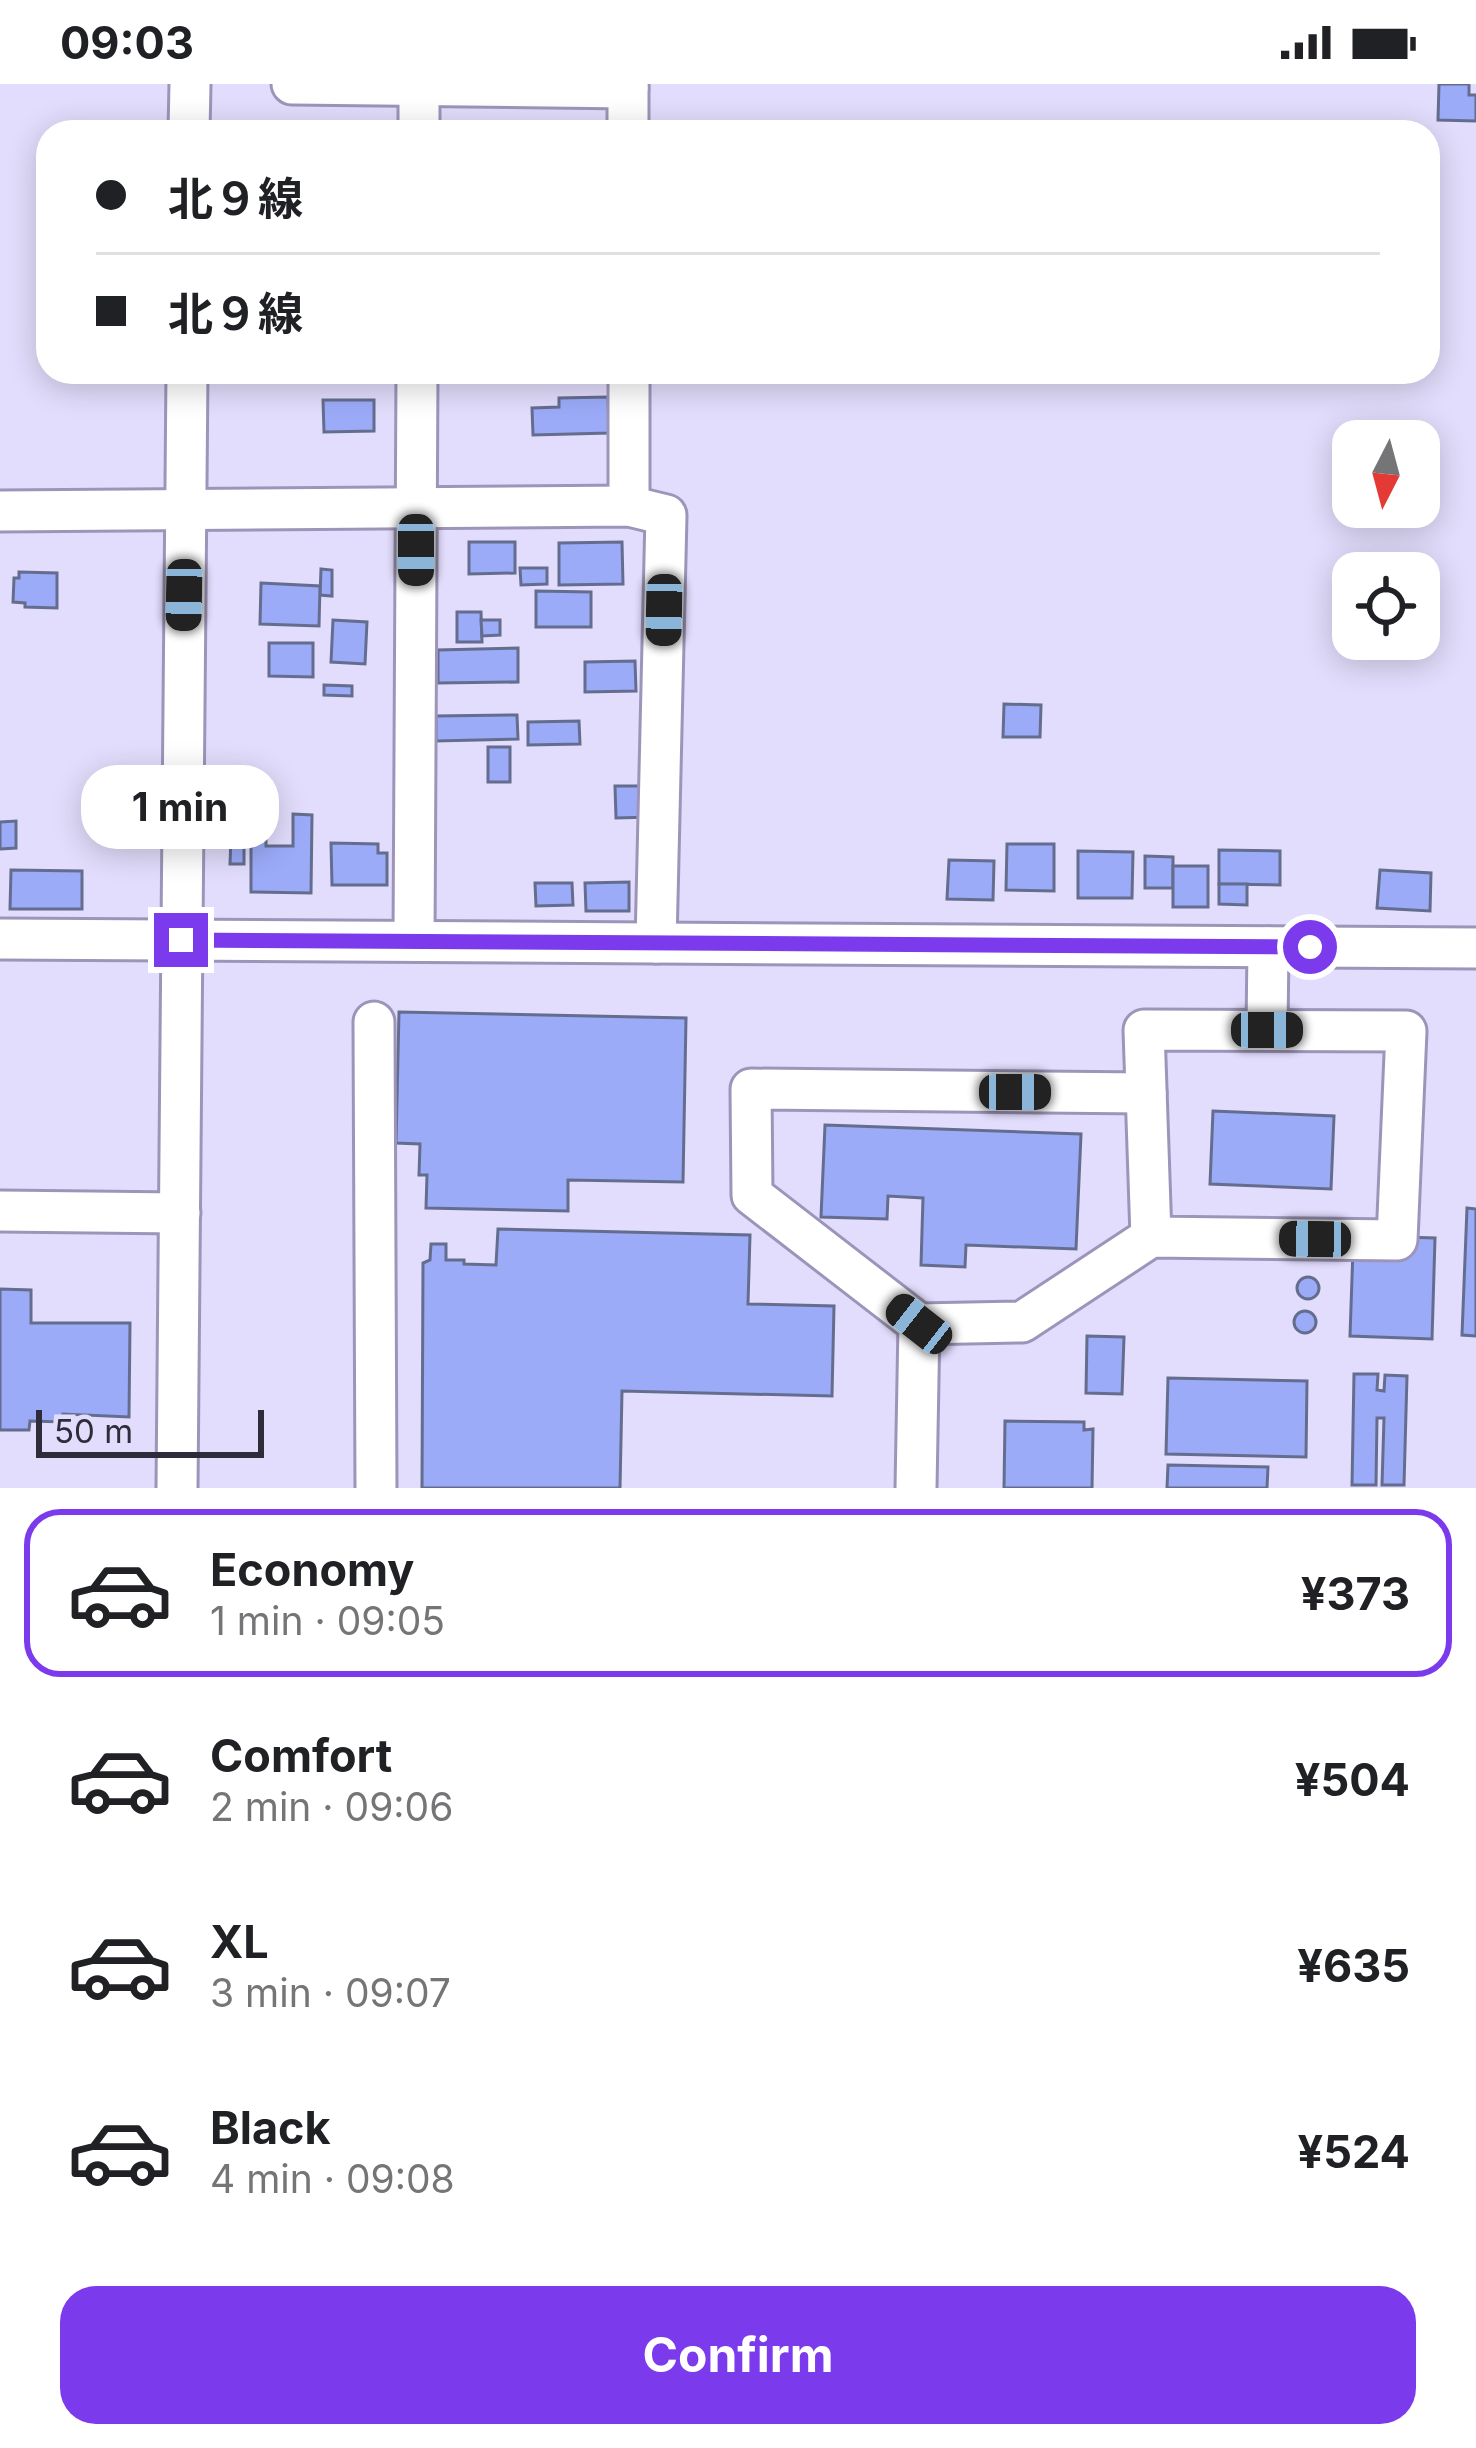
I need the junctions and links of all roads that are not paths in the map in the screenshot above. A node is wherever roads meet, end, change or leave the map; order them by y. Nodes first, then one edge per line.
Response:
1 (190, 84) edge
2 (292, 84) edge
3 (419, 85) edge
4 (628, 86) edge
5 (189, 120) edge
6 (418, 120) edge
7 (628, 120) edge
8 (187, 384) edge
9 (417, 384) edge
10 (628, 384) edge
11 (416, 506) junction
12 (629, 506) junction
13 (185, 508) junction
14 (0, 511) edge
15 (0, 939) edge
16 (181, 940) junction
17 (414, 941) junction
18 (656, 943) junction
19 (1268, 947) junction
20 (1476, 948) edge
21 (374, 1022) dead end
22 (1267, 1030) junction
23 (1146, 1094) junction
24 (0, 1211) edge
25 (180, 1213) junction
26 (1151, 1237) junction
27 (919, 1324) junction
28 (177, 1488) edge
29 (376, 1488) edge
30 (916, 1488) edge

1 - 5 street
2 - 3 street
3 - 4 street
3 - 6 street
4 - 7 street
8 - 13 street
9 - 11 street
10 - 12 street
11 - 12 street
11 - 13 street
11 - 17 street
12 - 18 street
13 - 14 street
13 - 16 street
15 - 16 street
16 - 17 street
16 - 25 street
17 - 18 street
18 - 19 street
19 - 20 street
19 - 22 street
21 - 29 street
22 - 23 street
22 - 26 street
23 - 26 street
23 - 27 street
24 - 25 street
25 - 28 street
26 - 27 street
27 - 30 street

